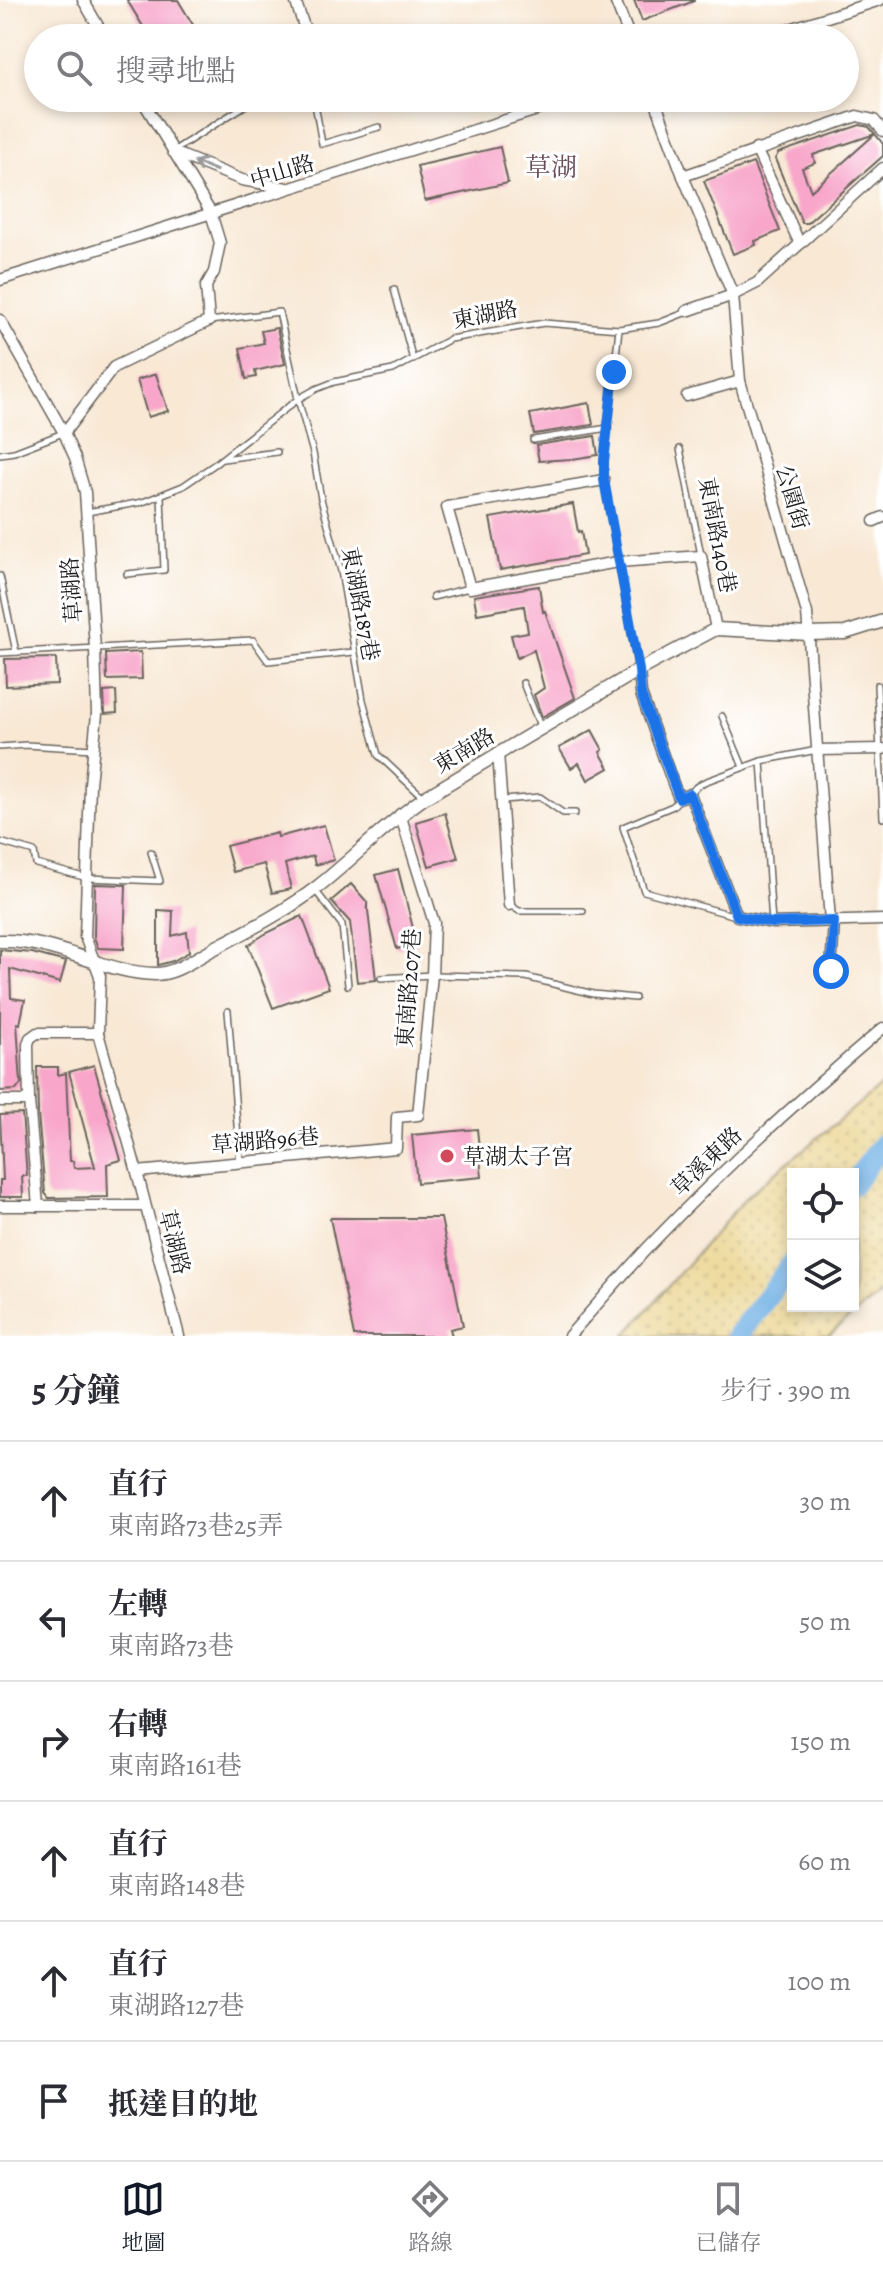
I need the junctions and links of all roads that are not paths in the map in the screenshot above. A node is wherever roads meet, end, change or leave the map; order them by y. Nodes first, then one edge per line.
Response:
1 (83, 0) edge
2 (295, 0) edge
3 (615, 0) edge
4 (880, 0) edge
5 (97, 24) edge
6 (303, 24) edge
7 (624, 24) edge
8 (805, 24) edge
9 (149, 112) edge
10 (235, 112) edge
11 (316, 112) edge
12 (532, 112) edge
13 (659, 112) edge
14 (379, 127) dead end
15 (883, 131) edge
16 (756, 149) junction
17 (172, 152) junction
18 (883, 168) edge
19 (683, 176) junction
20 (293, 189) junction
21 (211, 213) junction
22 (800, 244) junction
23 (0, 280) edge
24 (394, 289) dead end
25 (733, 295) junction
26 (687, 311) joint
27 (0, 320) edge
28 (209, 321) junction
29 (619, 329) junction
30 (413, 360) junction
31 (740, 381) junction
32 (687, 396) dead end
33 (298, 399) junction
34 (608, 428) junction
35 (64, 433) junction
36 (533, 440) dead end
37 (680, 449) dead end
38 (277, 452) dead end
39 (0, 454) edge
40 (222, 459) junction
41 (604, 480) junction
42 (161, 496) junction
43 (86, 512) junction
44 (701, 556) junction
45 (618, 562) junction
46 (127, 574) dead end
47 (0, 576) edge
48 (470, 588) junction
49 (433, 597) dead end
50 (883, 621) edge
51 (716, 629) junction
52 (809, 634) junction
53 (95, 649) junction
54 (16, 652) junction
55 (354, 652) junction
56 (0, 653) edge
57 (639, 670) junction
58 (523, 683) dead end
59 (877, 685) dead end
60 (722, 716) dead end
61 (540, 727) junction
62 (0, 747) edge
63 (94, 749) junction
64 (881, 749) edge
65 (818, 750) junction
66 (498, 753) junction
67 (761, 761) junction
68 (743, 767) junction
69 (685, 796) junction
70 (424, 798) junction
71 (502, 800) junction
72 (575, 813) dead end
73 (400, 814) junction
74 (883, 818) edge
75 (0, 842) edge
76 (151, 852) dead end
77 (87, 878) junction
78 (315, 889) junction
79 (509, 905) joint
80 (583, 911) dead end
81 (737, 916) junction
82 (883, 920) edge
83 (832, 921) junction
84 (772, 923) junction
85 (0, 941) edge
86 (93, 960) junction
87 (831, 971) dead end
88 (432, 975) junction
89 (381, 978) dead end
90 (348, 985) dead end
91 (635, 998) dead end
92 (228, 1011) dead end
93 (883, 1028) edge
94 (98, 1033) junction
95 (0, 1101) edge
96 (29, 1101) junction
97 (396, 1148) joint
98 (240, 1163) junction
99 (137, 1172) junction
100 (0, 1206) edge
101 (38, 1206) junction
102 (145, 1206) junction
103 (179, 1336) edge
104 (569, 1336) edge

1 - 5 street
2 - 6 street
3 - 7 street
4 - 8 street
9 - 17 street
10 - 17 lane
11 - 14 lane
12 - 20 street, 中山路
13 - 19 street, 公園街
15 - 16 street
16 - 19 street
16 - 22 street
20 -> 17 street
17 - 21 street
18 - 22 street, 東湖路
19 - 25 street, 公園街
20 - 21 street, 中山路
21 - 23 street, 中山路
21 - 28 street
22 - 25 street, 東湖路
24 - 30 lane
25 - 26 street, 東湖路
25 - 31 street, 公園街
26 - 29 lane, 東湖路
27 - 35 street, 草湖路
28 - 33 lane, 東湖路187巷
28 - 35 street
29 - 30 lane, 東湖路
29 - 34 lane
30 - 33 lane, 東湖路
31 - 32 street
31 - 52 street, 公園街
33 - 40 lane, 東湖路
33 - 55 lane, 東湖路187巷
34 - 36 lane
34 - 41 lane
35 - 39 lane
35 - 43 street, 草湖路
37 - 44 lane, 東南路140巷
38 - 40 lane
40 - 42 lane, 東湖路
41 - 45 lane
41 - 48 street
42 - 43 lane, 東湖路
42 - 46 lane
43 - 53 street, 草湖路
44 - 45 street
44 - 51 street, 東南路140巷
45 - 48 street
45 - 57 lane
47 - 54 lane
48 - 49 lane
50 - 52 street
51 - 52 street
51 - 57 street, 東南路
52 - 65 street, 公園街
53 - 54 lane
53 - 55 lane
53 - 63 street, 草湖路
54 - 56 lane
55 - 70 lane, 東湖路187巷
57 - 61 street, 東南路
57 - 69 street
58 - 61 lane
59 - 64 lane
60 - 68 lane
61 - 66 street, 東南路
62 - 63 lane
63 - 77 street, 草湖路
64 - 65 street
64 - 74 lane
65 - 67 lane
65 - 83 street, 公園街
66 - 70 street, 東南路
66 - 71 street
67 - 68 lane
67 - 84 lane
68 - 69 lane
69 - 81 street
69 - 81 lane
70 - 73 street, 東南路
71 - 72 lane
71 - 79 street
73 - 78 street, 東南路
73 - 88 street, 東南路207巷
75 - 77 lane
76 - 77 lane
77 - 86 street, 草湖路
78 - 86 street, 東南路
78 - 90 lane
79 - 80 lane
81 - 84 street
82 - 83 street
83 - 84 street
83 - 87 street, 公園街
85 - 86 street, 東南路
86 - 94 street, 草湖路
88 - 89 lane
88 - 91 lane
88 - 97 street, 東南路207巷
92 - 98 lane
93 - 104 street, 草溪東路
94 - 96 street
94 - 99 street, 草湖路
95 - 96 street
96 - 101 street
97 - 98 street, 草湖路96巷
98 - 99 street, 草湖路96巷
99 - 102 street, 草湖路
100 - 101 street
101 - 102 street
102 - 103 street, 草湖路

